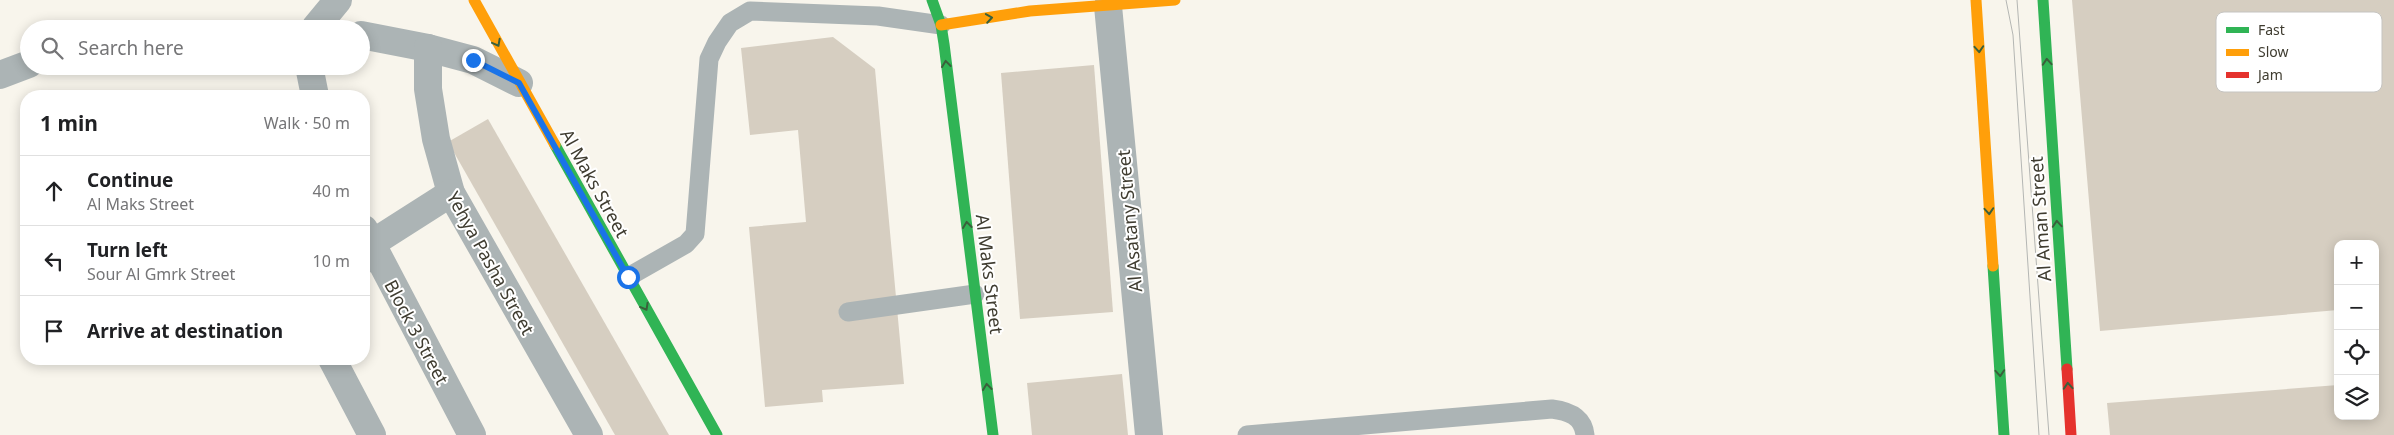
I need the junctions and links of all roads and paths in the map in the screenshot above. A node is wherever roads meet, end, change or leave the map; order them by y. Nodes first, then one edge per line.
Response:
1 (338, 0) edge
2 (474, 0) edge
3 (932, 0) edge
4 (1175, 0) edge
5 (1976, 0) edge
6 (2043, 0) edge
7 (1108, 6) junction
8 (320, 20) edge
9 (941, 25) junction
10 (370, 37) edge
11 (428, 48) junction
12 (20, 68) edge
13 (311, 75) edge
14 (0, 76) edge
15 (519, 83) junction
16 (314, 90) edge
17 (451, 193) junction
18 (370, 243) edge
19 (370, 252) edge
20 (628, 277) junction
21 (975, 294) junction
22 (848, 312) dead end
23 (335, 365) edge
24 (372, 435) edge
25 (472, 435) edge
26 (588, 435) edge
27 (717, 435) edge
28 (993, 435) edge
29 (1149, 435) edge
30 (1247, 435) edge
31 (1584, 435) edge
32 (2004, 435) edge
33 (2071, 435) edge

1 - 8 street
2 -> 15 street, Al Maks Street
3 - 9 street, Al Maks Street
4 - 7 street
5 -> 32 street
33 -> 6 street, Al Aman Street
9 -> 7 street
7 - 29 street, Al Asatany Street
9 - 20 lane
21 -> 9 street, Al Maks Street
10 - 11 street
11 - 15 street
11 - 17 street, Yehya Pasha Street
12 - 14 street
13 - 16 street
15 - 20 street, Al Maks Street
17 - 18 street
17 - 26 street, Yehya Pasha Street
19 - 25 street, Block 3 Street
20 -> 27 street, Al Maks Street
21 - 22 lane
28 -> 21 street, Al Maks Street
23 - 24 street
30 - 31 lane

